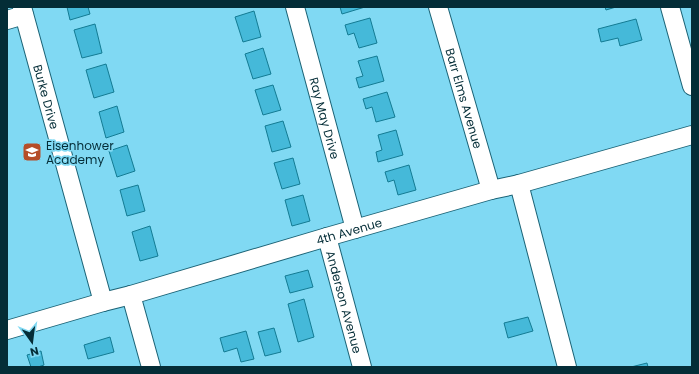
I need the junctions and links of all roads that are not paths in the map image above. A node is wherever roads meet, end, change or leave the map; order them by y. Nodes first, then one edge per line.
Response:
1 (295, 7) edge
2 (438, 7) edge
3 (670, 7) edge
4 (23, 11) edge
5 (7, 20) edge
6 (692, 86) edge
7 (692, 135) edge
8 (519, 184) junction
9 (491, 190) junction
10 (355, 229) junction
11 (327, 237) junction
12 (131, 295) junction
13 (103, 302) junction
14 (7, 330) edge
15 (151, 367) edge
16 (362, 367) edge
17 (567, 367) edge

1 - 10 street, Ray May Drive
2 - 9 street, Barr Elms Avenue
3 - 6 street
4 - 5 street
4 - 13 street, Burke Drive
7 - 8 street, 4th Avenue
8 - 9 street, 4th Avenue
8 - 17 street
9 - 10 street, 4th Avenue
10 - 11 street, 4th Avenue
11 - 12 street, 4th Avenue
11 - 16 street, Anderson Avenue
12 - 13 street, 4th Avenue
12 - 15 street
13 - 14 street, 4th Avenue

